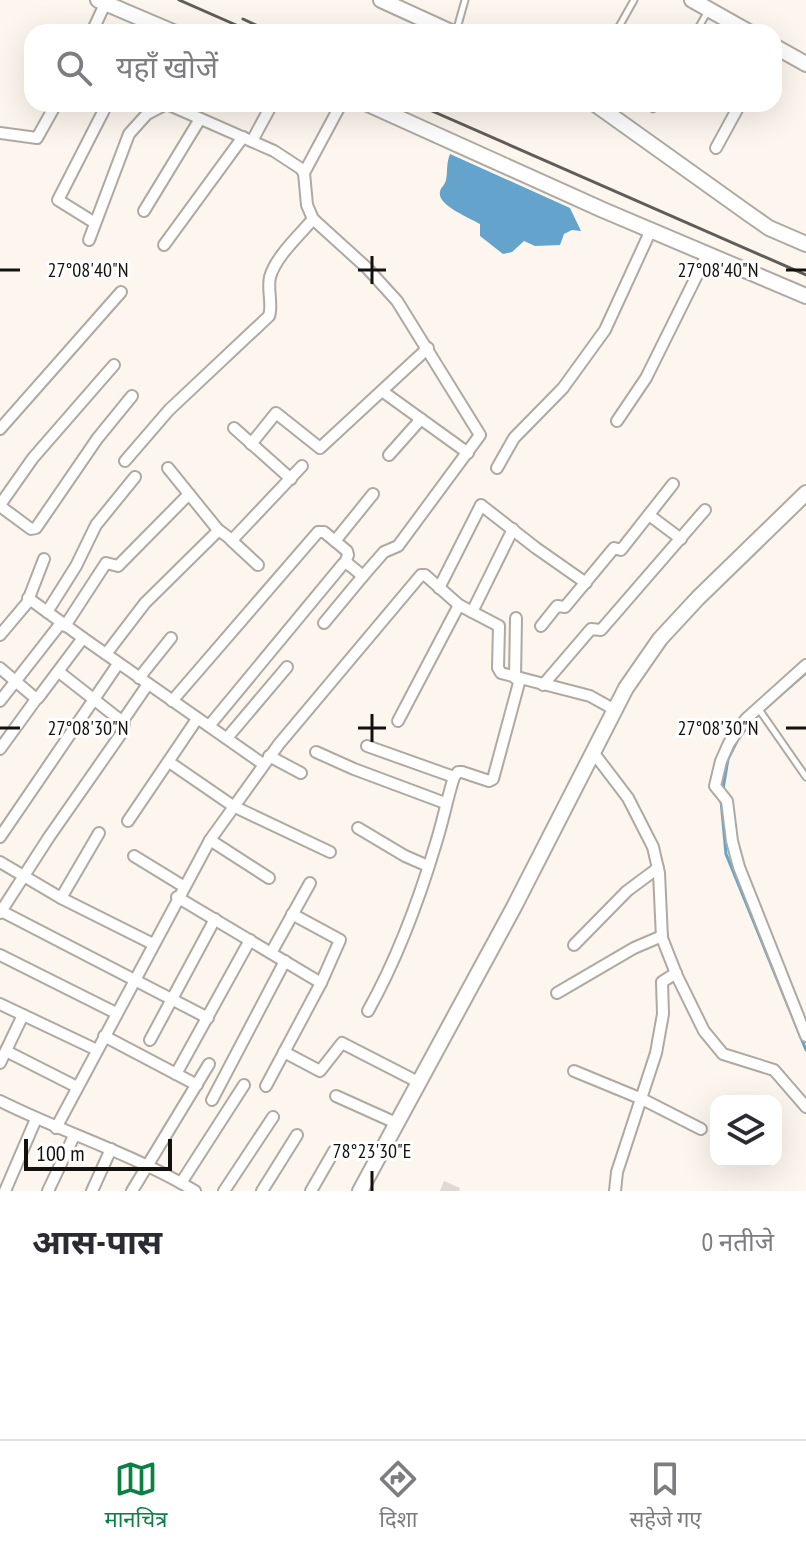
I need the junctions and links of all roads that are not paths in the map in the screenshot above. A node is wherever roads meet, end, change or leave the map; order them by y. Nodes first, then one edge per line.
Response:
1 (381, 0) edge
2 (465, 0) edge
3 (634, 0) edge
4 (692, 0) edge
5 (102, 2) edge
6 (709, 10) junction
7 (95, 24) edge
8 (144, 24) edge
9 (436, 24) edge
10 (457, 24) edge
11 (620, 24) edge
12 (701, 24) edge
13 (731, 24) edge
14 (782, 50) edge
15 (806, 64) edge
16 (52, 112) edge
17 (103, 112) edge
18 (151, 112) edge
19 (184, 112) edge
20 (266, 112) edge
21 (337, 112) edge
22 (385, 112) edge
23 (606, 112) edge
24 (736, 112) edge
25 (200, 119) junction
26 (0, 133) edge
27 (247, 139) junction
28 (716, 148) dead end
29 (304, 173) junction
30 (144, 211) dead end
31 (313, 219) junction
32 (95, 223) junction
33 (651, 230) junction
34 (89, 240) dead end
35 (806, 244) edge
36 (164, 245) dead end
37 (708, 253) junction
38 (121, 292) dead end
39 (806, 296) edge
40 (428, 348) junction
41 (114, 365) dead end
42 (382, 391) junction
43 (132, 396) dead end
44 (421, 419) junction
45 (617, 421) dead end
46 (234, 428) dead end
47 (0, 429) edge
48 (251, 444) junction
49 (468, 453) junction
50 (389, 455) dead end
51 (125, 461) dead end
52 (302, 466) dead end
53 (168, 468) dead end
54 (497, 468) dead end
55 (135, 477) dead end
56 (291, 479) junction
57 (673, 484) dead end
58 (806, 493) edge
59 (189, 494) junction
60 (373, 494) dead end
61 (0, 506) edge
62 (705, 510) dead end
63 (649, 515) junction
64 (513, 529) junction
65 (219, 531) junction
66 (681, 539) junction
67 (231, 540) junction
68 (335, 541) junction
69 (44, 559) dead end
70 (345, 563) junction
71 (258, 565) dead end
72 (363, 576) junction
73 (586, 583) junction
74 (439, 588) junction
75 (28, 598) junction
76 (459, 605) junction
77 (47, 612) junction
78 (472, 612) junction
79 (516, 618) dead end
80 (324, 623) dead end
81 (63, 624) junction
82 (541, 626) dead end
83 (0, 635) edge
84 (83, 638) junction
85 (171, 638) dead end
86 (106, 654) junction
87 (118, 664) junction
88 (806, 665) edge
89 (287, 667) dead end
90 (0, 668) edge
91 (59, 672) junction
92 (517, 678) junction
93 (16, 681) junction
94 (143, 681) junction
95 (543, 685) junction
96 (37, 698) junction
97 (0, 701) edge
98 (93, 701) junction
99 (172, 701) junction
100 (615, 710) junction
101 (760, 711) junction
102 (197, 719) junction
103 (398, 721) dead end
104 (124, 723) junction
105 (209, 726) junction
106 (227, 738) junction
107 (367, 746) dead end
108 (0, 749) edge
109 (316, 752) dead end
110 (593, 752) junction
111 (266, 760) junction
112 (169, 762) junction
113 (301, 773) dead end
114 (454, 777) junction
115 (806, 777) edge
116 (445, 803) junction
117 (233, 806) junction
118 (128, 821) dead end
119 (358, 828) dead end
120 (99, 833) dead end
121 (0, 837) edge
122 (210, 840) junction
123 (330, 852) dead end
124 (134, 856) dead end
125 (0, 862) edge
126 (428, 866) junction
127 (658, 868) junction
128 (23, 876) junction
129 (269, 878) dead end
130 (310, 883) dead end
131 (183, 886) junction
132 (177, 897) junction
133 (61, 898) junction
134 (1, 912) edge
135 (292, 914) junction
136 (215, 919) junction
137 (662, 936) junction
138 (250, 940) junction
139 (153, 944) junction
140 (574, 945) dead end
141 (271, 953) junction
142 (0, 955) edge
143 (285, 961) junction
144 (676, 973) junction
145 (134, 979) junction
146 (321, 983) junction
147 (557, 993) dead end
148 (172, 999) junction
149 (0, 1004) edge
150 (368, 1011) dead end
151 (116, 1013) junction
152 (23, 1015) junction
153 (208, 1018) junction
154 (104, 1036) junction
155 (806, 1036) edge
156 (150, 1040) dead end
157 (97, 1050) junction
158 (6, 1051) junction
159 (284, 1052) junction
160 (0, 1063) edge
161 (209, 1064) dead end
162 (574, 1071) dead end
163 (176, 1074) junction
164 (418, 1082) junction
165 (197, 1085) junction
166 (244, 1085) dead end
167 (266, 1086) dead end
168 (77, 1087) junction
169 (336, 1096) dead end
170 (642, 1099) junction
171 (212, 1100) dead end
172 (0, 1101) edge
173 (806, 1107) edge
174 (273, 1117) dead end
175 (36, 1119) junction
176 (396, 1123) junction
177 (56, 1128) junction
178 (701, 1129) dead end
179 (297, 1135) dead end
180 (74, 1136) junction
181 (111, 1149) junction
182 (334, 1151) dead end
183 (146, 1165) junction
184 (181, 1183) junction
185 (7, 1190) edge
186 (48, 1191) edge
187 (92, 1191) edge
188 (132, 1191) edge
189 (195, 1191) edge
190 (224, 1191) edge
191 (262, 1191) edge
192 (311, 1191) edge
193 (360, 1191) edge
194 (615, 1191) edge

1 - 9 street
2 - 10 lane
3 - 11 lane
4 - 6 street
5 - 7 street
5 - 8 street
6 - 12 lane
6 - 13 street
14 - 15 street
16 - 26 street
17 - 32 street
18 - 32 street
19 - 25 street
20 - 27 street
21 - 29 street
22 - 33 street
23 - 35 street
24 - 28 street
25 - 27 street
25 - 30 street
27 - 29 street
27 - 36 street
29 - 31 street
31 - 40 street
31 - 51 street
32 - 34 street
33 - 37 street
33 - 54 street
37 - 39 street
37 - 45 street
38 - 47 street
40 - 42 street
40 - 49 street
41 - 61 street
42 - 44 street
42 - 48 street
43 - 61 street
44 - 49 street
44 - 50 street
46 - 48 street
48 - 56 street
49 - 72 street
52 - 56 street
53 - 59 street
55 - 77 street
56 - 67 street
57 - 63 street
58 - 100 street
59 - 65 street
59 - 81 street
60 - 68 street
62 - 66 street
63 - 66 street
63 - 73 street
64 - 73 street
64 - 74 street
64 - 78 street
65 - 67 street
65 - 86 street
66 - 95 street
67 - 71 street
68 - 70 street
68 - 99 street
69 - 75 street
70 - 72 street
70 - 105 street
72 - 80 street
73 - 82 street
74 - 76 street
74 - 111 street
75 - 77 street
75 - 83 street
76 - 78 street
76 - 103 street
77 - 81 street
78 - 92 street
79 - 92 street
81 - 84 street
81 - 93 street
84 - 86 street
84 - 91 street
85 - 94 street
86 - 87 street
87 - 94 street
87 - 98 street
88 - 101 street
89 - 106 street
90 - 93 street
91 - 96 street
91 - 98 street
92 - 95 street
92 - 114 street
93 - 96 street
93 - 97 street
94 - 99 street
94 - 104 street
95 - 100 street
96 - 108 street
98 - 104 street
98 - 121 street
99 - 102 street
100 - 110 street
101 - 115 lane
101 - 155 street
102 - 105 street
102 - 112 street
104 - 128 street
105 - 106 street
106 - 111 street
107 - 114 street
109 - 116 street
110 - 127 street
110 - 164 street
111 - 113 street
111 - 117 street
112 - 117 street
112 - 118 street
114 - 116 street
116 - 126 street
117 - 122 street
117 - 123 street
119 - 126 street
120 - 133 street
122 - 129 street
122 - 131 street
124 - 131 street
125 - 128 street
126 - 150 street
127 - 137 street
127 - 140 street
128 - 133 street
128 - 134 street
130 - 135 street
131 - 132 street
132 - 136 street
132 - 139 street
133 - 139 street
134 - 145 street
135 - 141 street
135 - 146 street
136 - 138 street
136 - 148 street
137 - 144 street
137 - 147 street
138 - 141 street
138 - 153 street
139 - 145 street
141 - 143 street
142 - 151 street
143 - 146 street
143 - 171 street
144 - 170 street
144 - 173 street
145 - 148 street
145 - 151 street
146 - 159 street
148 - 153 street
148 - 156 street
149 - 152 street
151 - 154 street
152 - 157 street
152 - 158 street
153 - 163 street
154 - 157 street
154 - 163 street
157 - 168 street
158 - 160 street
158 - 168 street
159 - 164 street
159 - 167 street
161 - 165 street
162 - 170 street
163 - 165 street
164 - 176 street
165 - 183 street
166 - 184 street
168 - 177 street
169 - 176 street
170 - 178 street
170 - 194 street
172 - 175 street
174 - 190 street
175 - 177 street
175 - 185 street
176 - 193 street
177 - 180 street
179 - 191 street
180 - 181 street
180 - 186 street
181 - 183 street
181 - 187 street
182 - 192 street
183 - 184 street
183 - 188 street
184 - 189 street

